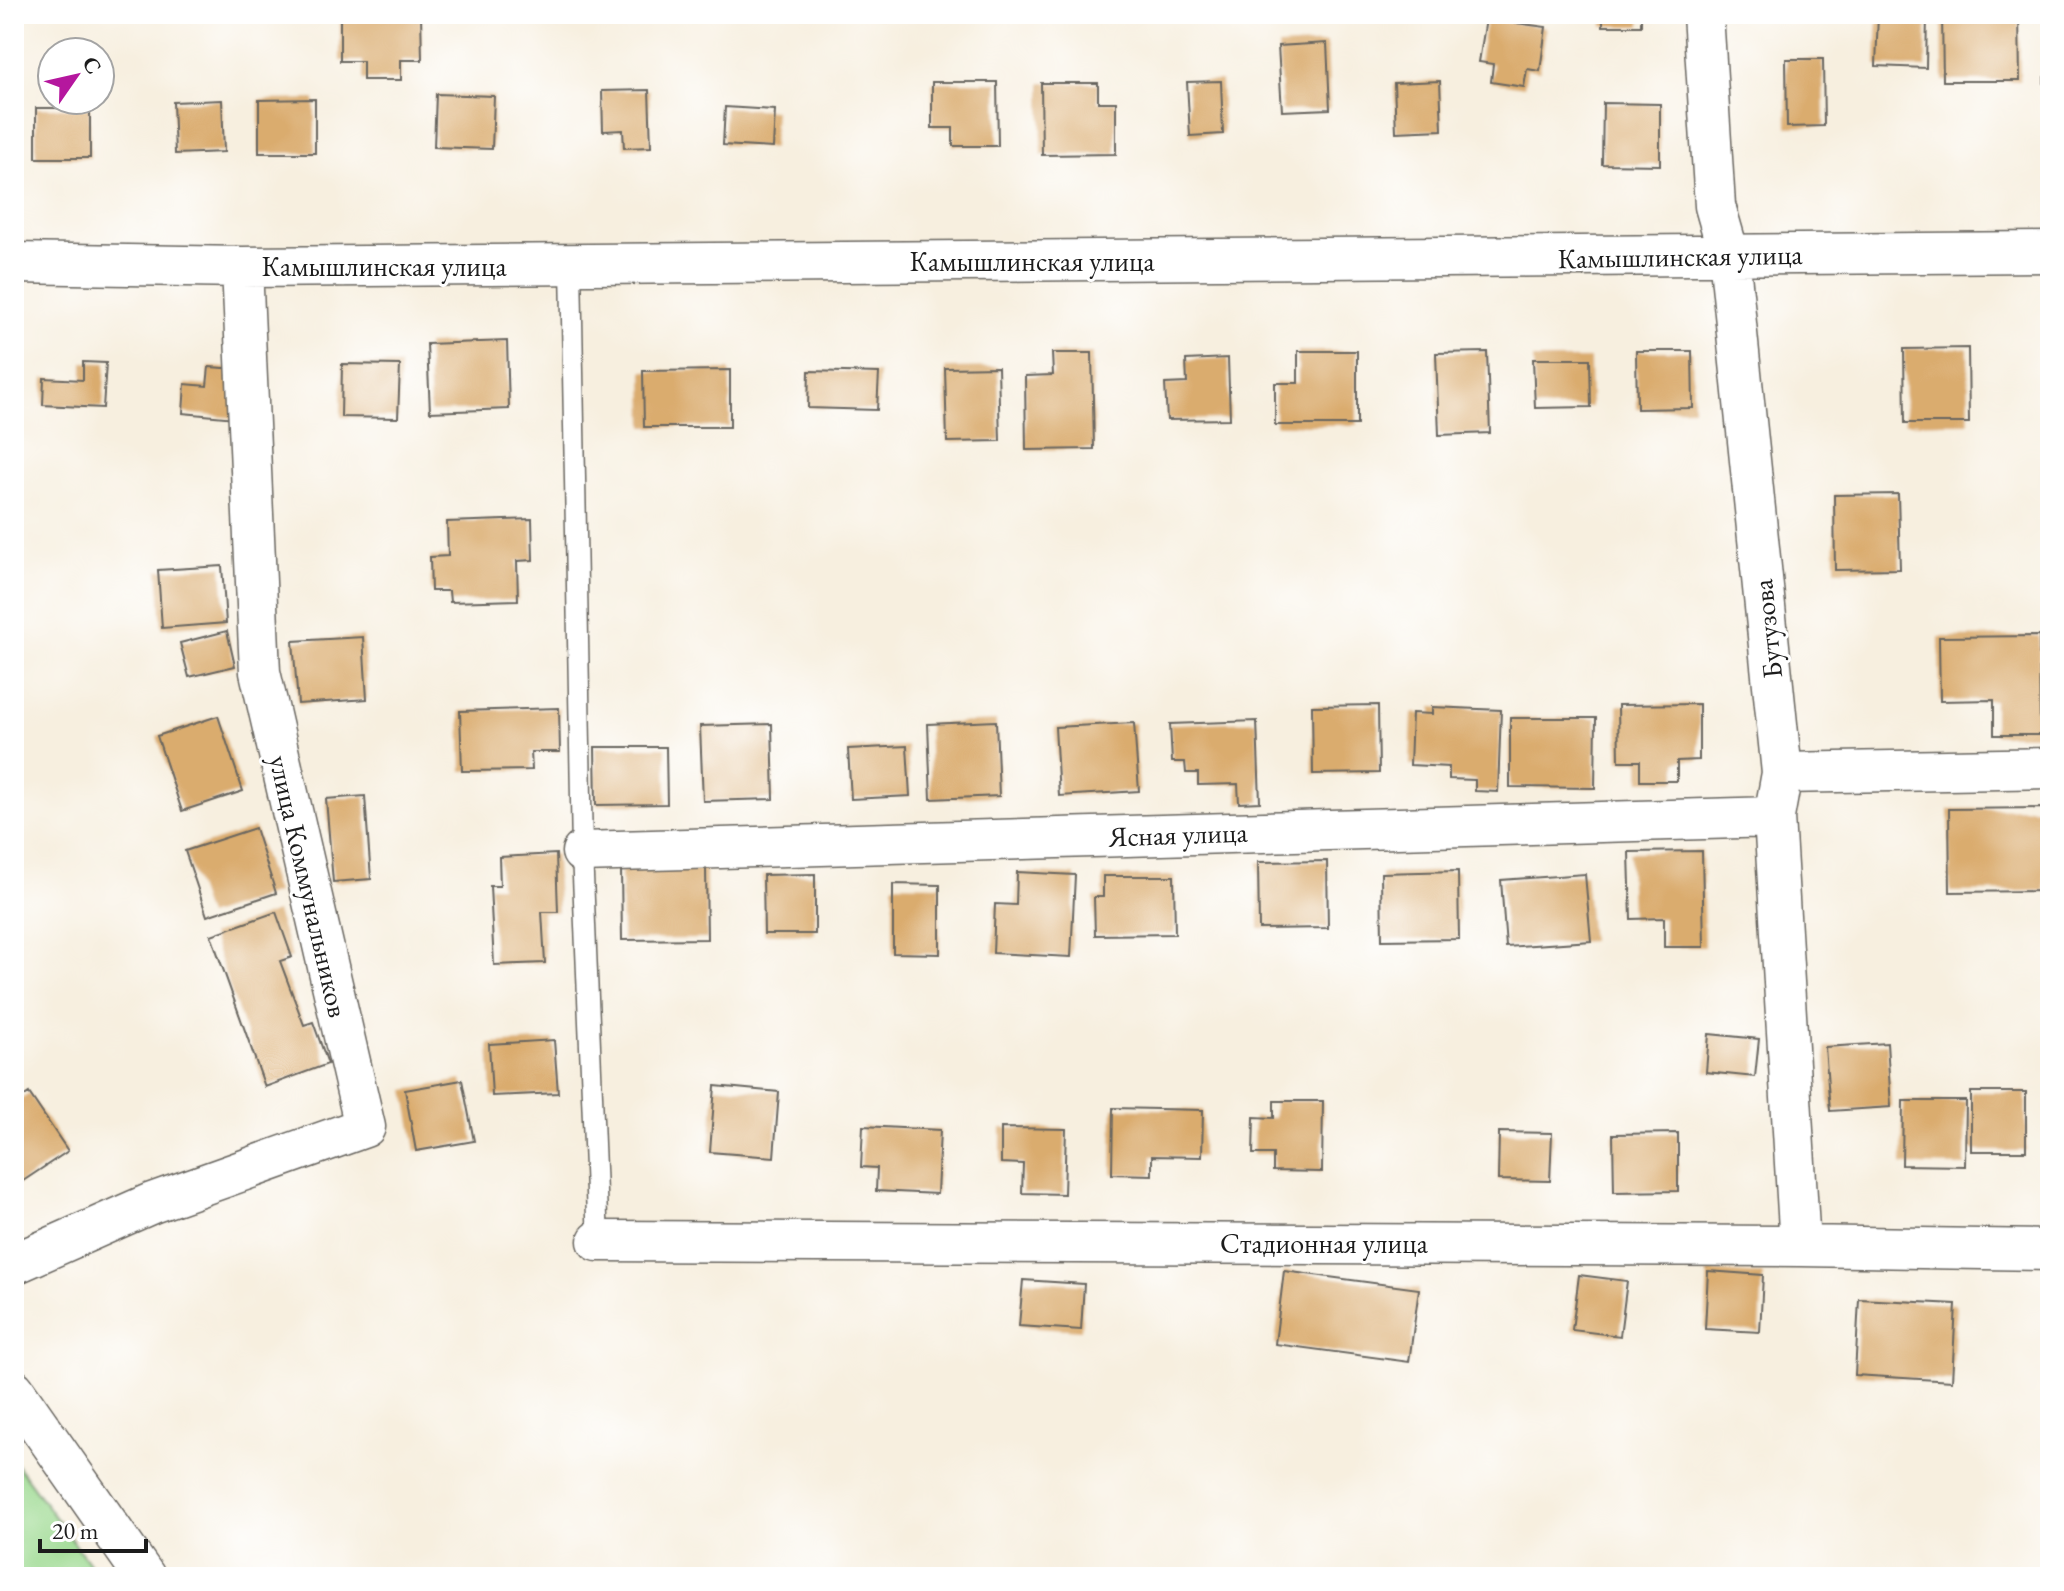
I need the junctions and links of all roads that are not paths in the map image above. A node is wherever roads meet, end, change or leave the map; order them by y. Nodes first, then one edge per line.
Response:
1 (1703, 14) edge
2 (2050, 252) edge
3 (1729, 255) junction
4 (14, 263) edge
5 (571, 265) junction
6 (242, 267) junction
7 (2050, 768) edge
8 (1782, 773) junction
9 (1774, 817) junction
10 (582, 852) junction
11 (598, 1241) joint
12 (1800, 1246) junction
13 (2050, 1250) edge
14 (14, 1264) edge
15 (14, 1390) edge
16 (145, 1577) edge

1 - 3 street, Бутузова
2 - 3 street, Камышлинская улица
3 - 5 street, Камышлинская улица
3 - 8 street, Бутузова
4 - 6 street, Камышлинская улица
5 - 6 street, Камышлинская улица
5 - 10 lane
6 - 14 street, улица Коммунальников
7 - 8 street
8 - 9 street, Бутузова
9 - 10 street, Ясная улица
9 - 12 street, Бутузова
10 - 11 lane
11 - 12 street, Стадионная улица
12 - 13 street, Стадионная улица
15 - 16 street

